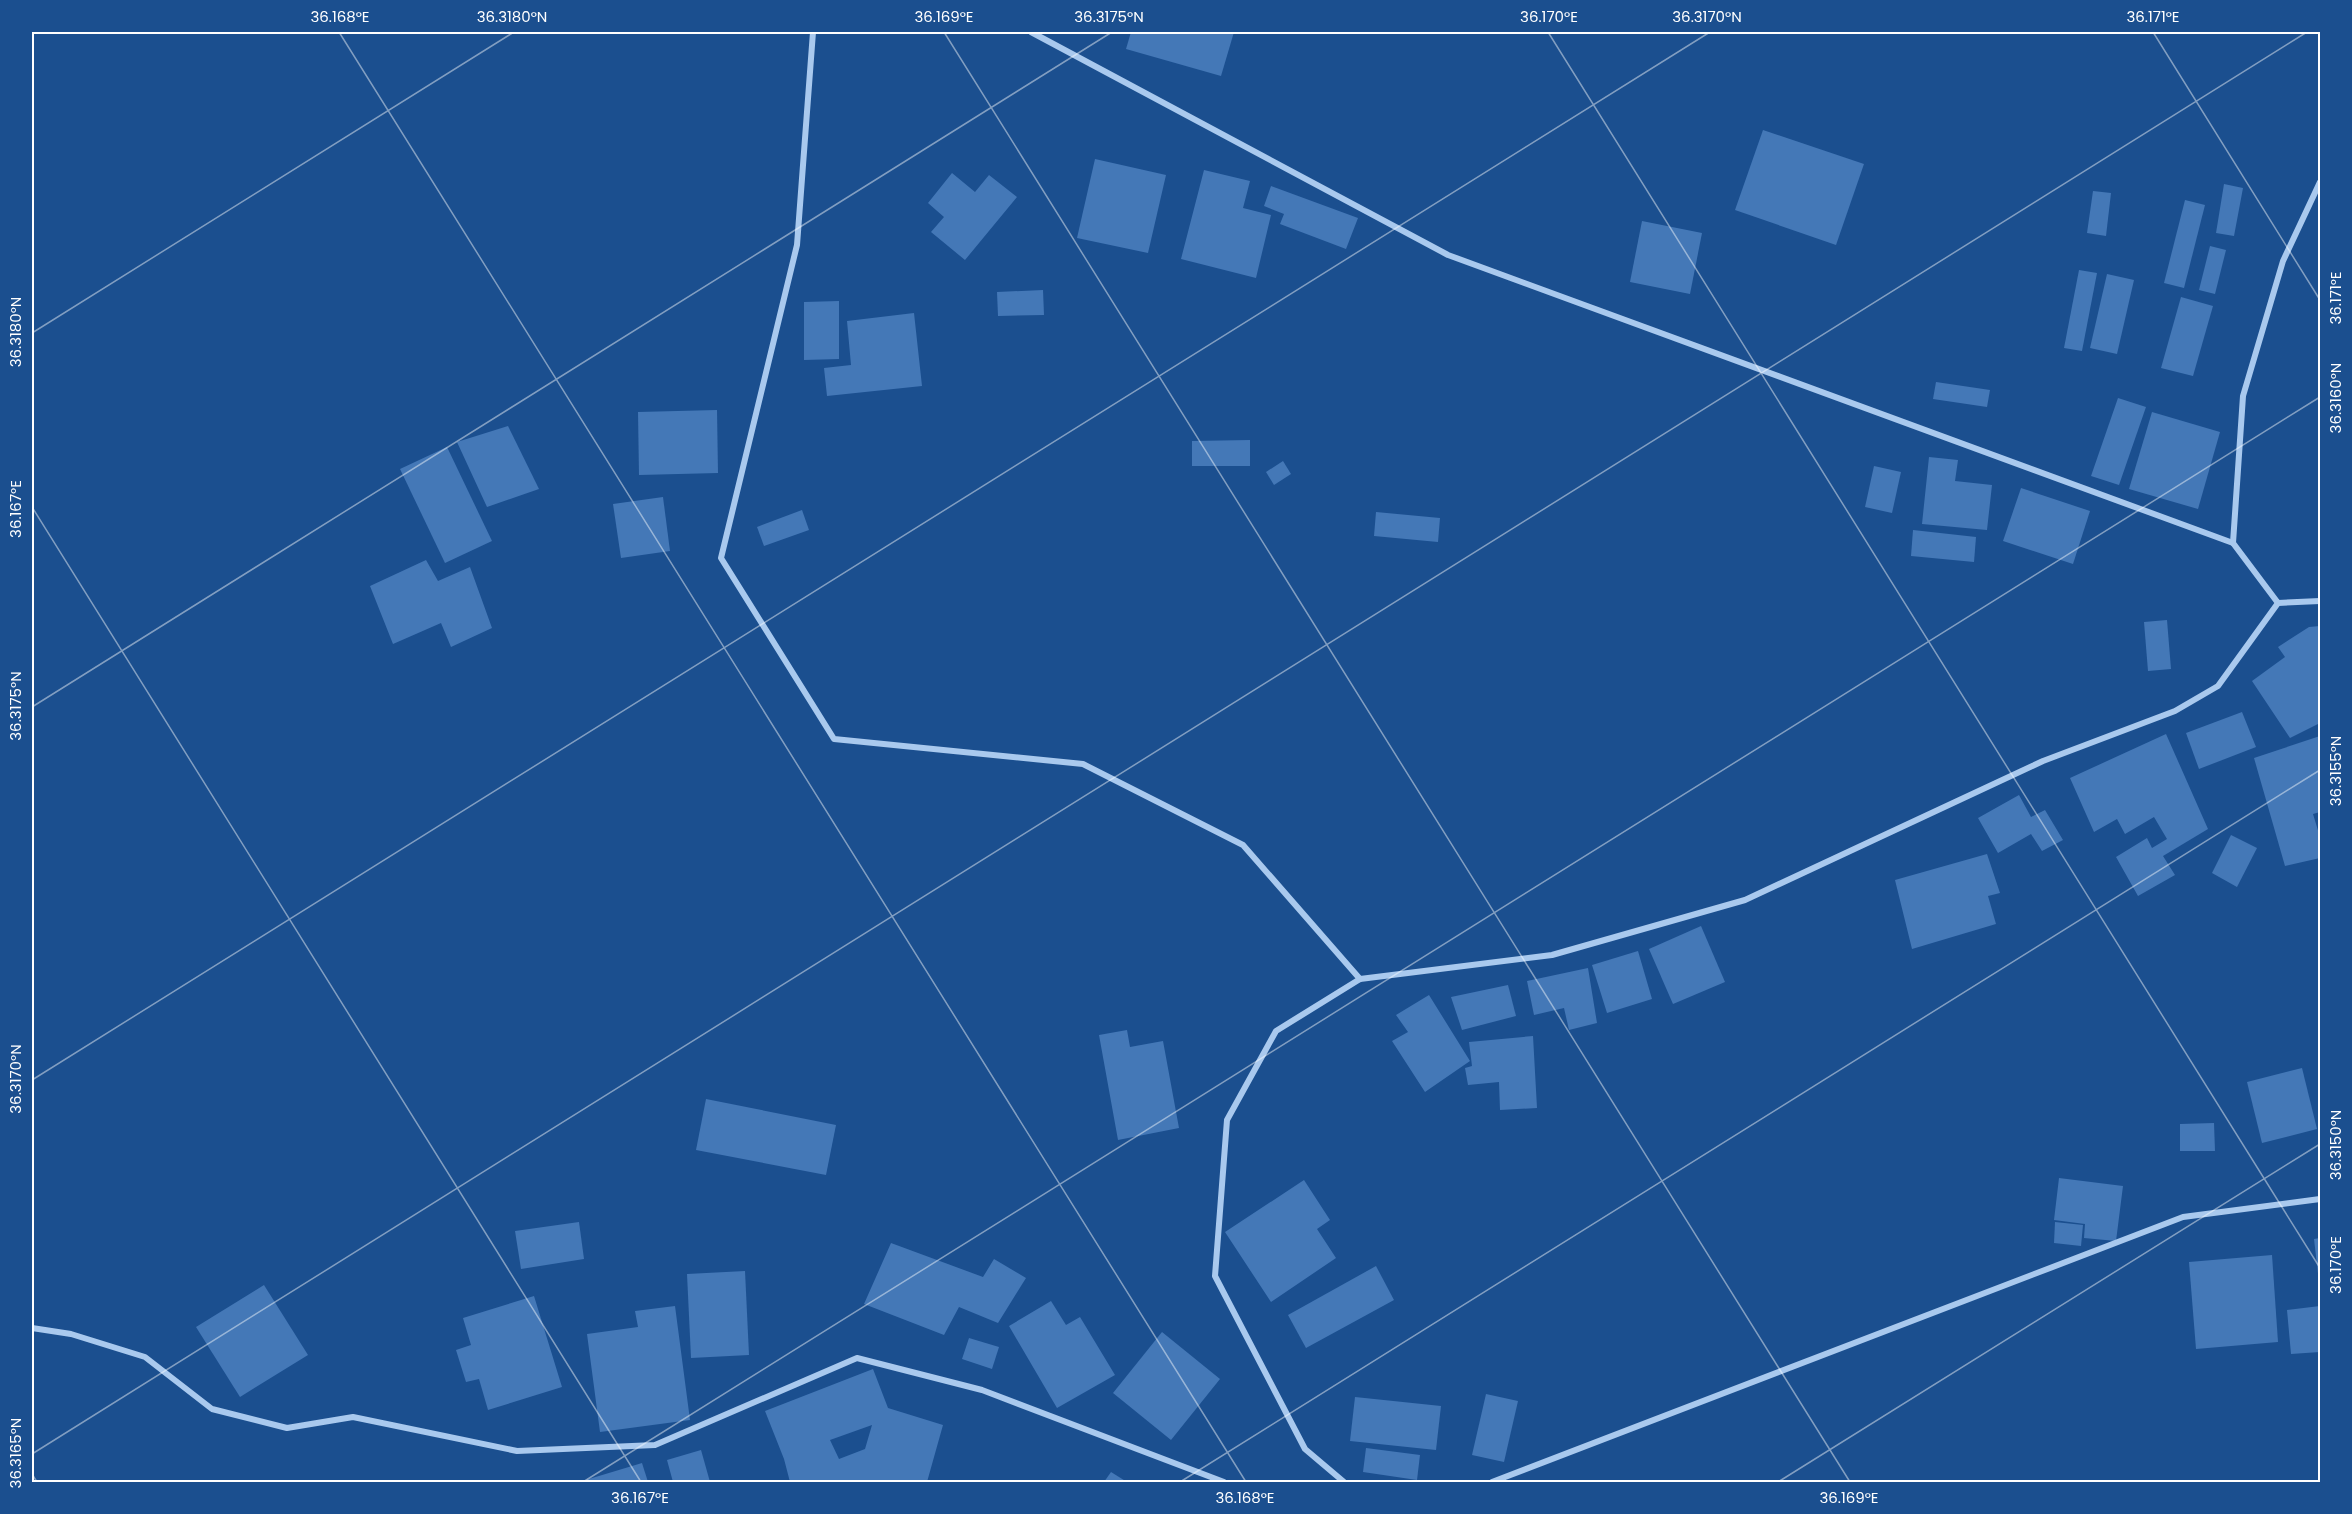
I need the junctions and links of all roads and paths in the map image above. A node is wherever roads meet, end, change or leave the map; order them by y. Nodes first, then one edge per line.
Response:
1 (813, 32) edge
2 (1031, 32) edge
3 (2320, 182) edge
4 (2233, 543) junction
5 (2320, 601) edge
6 (2278, 603) junction
7 (1360, 979) junction
8 (2320, 1199) edge
9 (32, 1328) edge
10 (1224, 1482) edge
11 (1344, 1482) edge
12 (1492, 1482) edge

1 - 7 street
2 - 4 street
3 - 4 street
4 - 6 street
5 - 6 street
6 - 7 street
7 - 11 street
8 - 12 street
9 - 10 street

